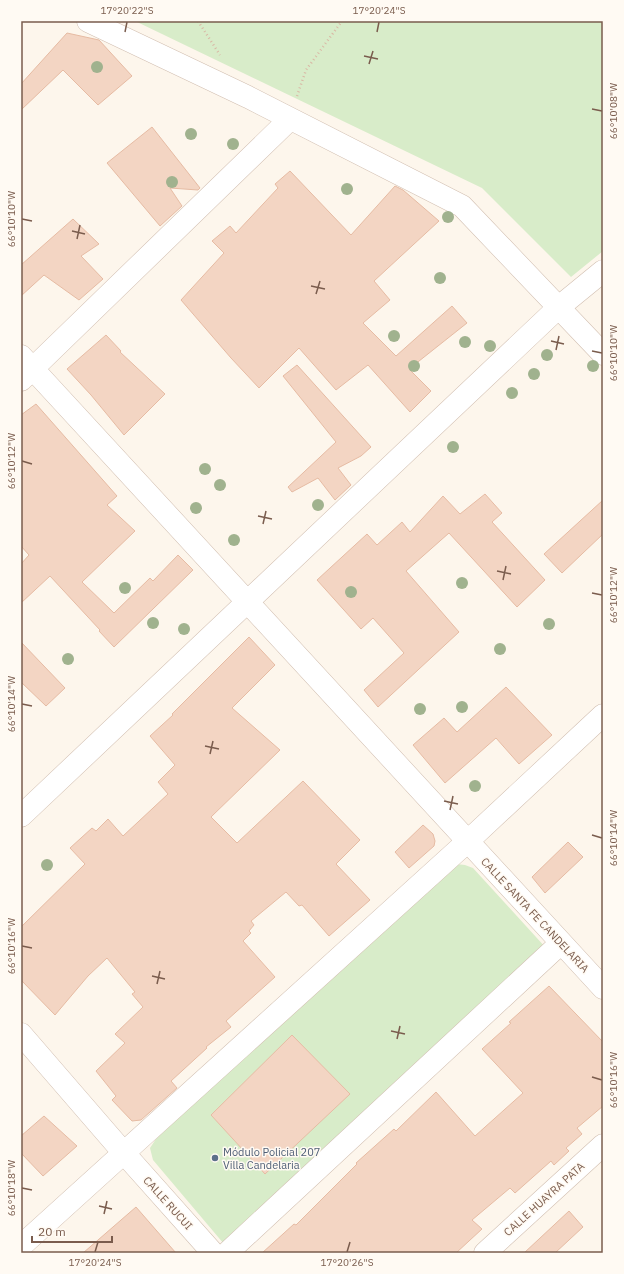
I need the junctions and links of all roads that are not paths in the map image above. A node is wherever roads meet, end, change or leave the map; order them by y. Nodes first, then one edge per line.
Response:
1 (88, 21) edge
2 (290, 119) junction
3 (603, 270) edge
4 (559, 307) junction
5 (603, 354) edge
6 (25, 368) edge
7 (248, 602) junction
8 (603, 715) edge
9 (21, 816) edge
10 (468, 841) junction
11 (561, 942) junction
12 (603, 988) edge
13 (21, 1034) edge
14 (603, 1145) edge
15 (123, 1152) junction
16 (21, 1246) edge
17 (213, 1253) edge
18 (227, 1253) edge
19 (485, 1253) edge

1 - 2 street
2 - 4 street
2 - 6 street
3 - 4 street
4 - 5 street
4 - 7 street
6 - 7 street, CALLE SANTA FE CANDELARIA
7 - 9 street
7 - 10 street, CALLE SANTA FE CANDELARIA
8 - 10 street
10 - 11 street, CALLE SANTA FE CANDELARIA
10 - 15 street
11 - 12 street, CALLE SANTA FE CANDELARIA
11 - 18 street
13 - 15 street, CALLE RUCUI
14 - 19 street, CALLE HUAYRA PATA
15 - 16 street
15 - 17 street, CALLE RUCUI

